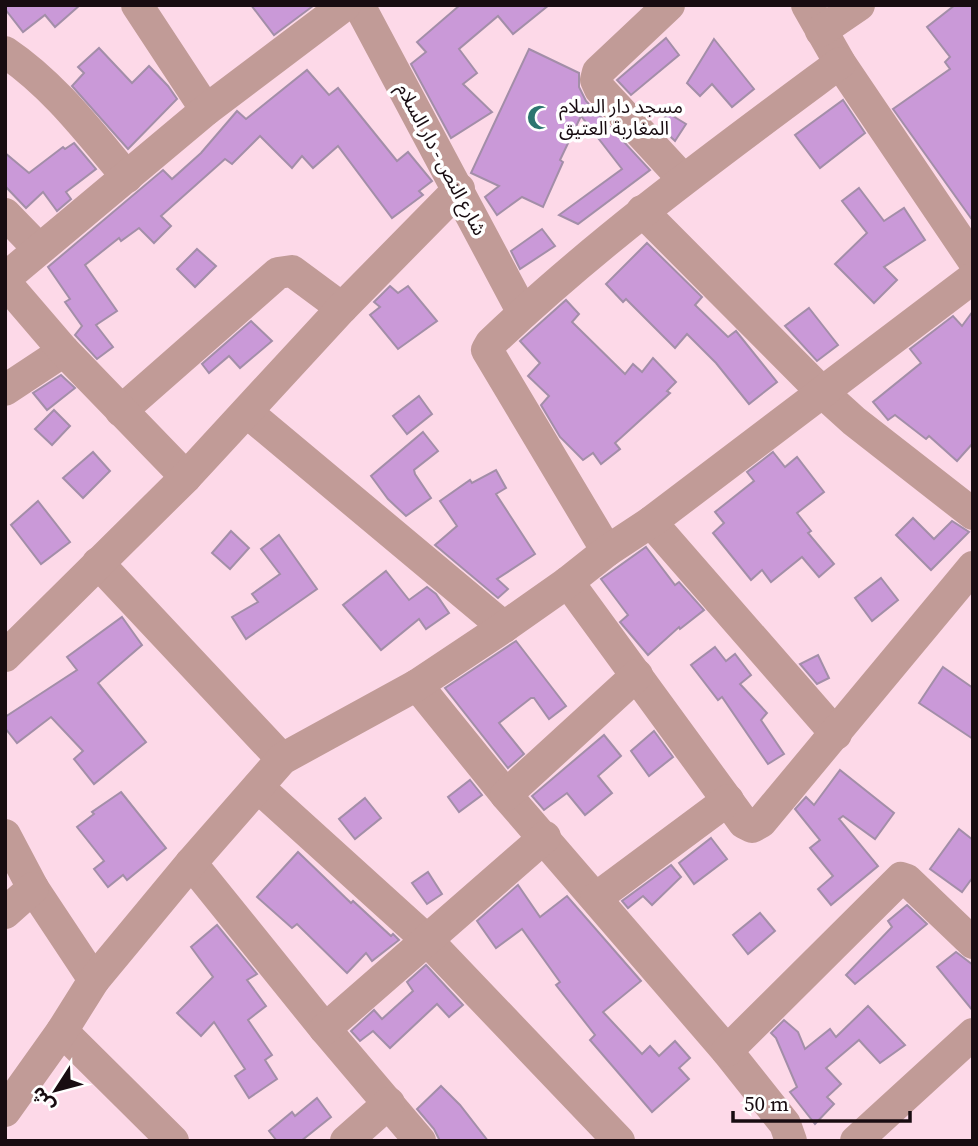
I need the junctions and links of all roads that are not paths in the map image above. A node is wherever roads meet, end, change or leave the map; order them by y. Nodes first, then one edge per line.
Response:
1 (137, 5) edge
2 (345, 5) edge
3 (359, 5) edge
4 (669, 5) edge
5 (859, 5) edge
6 (814, 18) edge
7 (5, 51) edge
8 (840, 63) junction
9 (206, 110) junction
10 (127, 177) junction
11 (683, 179) junction
12 (458, 189) junction
13 (642, 211) junction
14 (5, 214) edge
15 (38, 248) junction
16 (973, 260) edge
17 (973, 278) edge
18 (342, 308) junction
19 (523, 313) junction
20 (64, 351) junction
21 (5, 390) edge
22 (822, 392) junction
23 (121, 411) junction
24 (248, 413) junction
25 (186, 477) junction
26 (973, 514) edge
27 (651, 522) junction
28 (607, 551) junction
29 (98, 563) junction
30 (973, 567) edge
31 (568, 582) junction
32 (504, 627) junction
33 (5, 656) edge
34 (637, 675) junction
35 (417, 685) junction
36 (836, 734) junction
37 (282, 759) junction
38 (258, 787) junction
39 (506, 795) junction
40 (729, 800) junction
41 (5, 835) edge
42 (545, 837) junction
43 (191, 863) junction
44 (33, 888) junction
45 (596, 898) junction
46 (5, 913) edge
47 (969, 932) edge
48 (428, 941) junction
49 (94, 980) junction
50 (325, 1030) junction
51 (62, 1031) junction
52 (973, 1034) edge
53 (727, 1051) junction
54 (389, 1103) junction
55 (5, 1111) edge
56 (781, 1135) edge
57 (173, 1141) edge
58 (346, 1141) edge
59 (420, 1141) edge
60 (619, 1141) edge
61 (856, 1141) edge

1 - 9 street
2 - 9 street
3 - 12 street, شارع النص - دار السلام
4 - 11 street
5 - 6 street
6 - 8 street
7 - 10 street
8 - 11 street
8 - 16 street
9 - 10 street
10 - 15 street
11 - 13 street
12 - 18 street
12 - 19 street, شارع النص - دار السلام
13 - 19 street
13 - 22 street
14 - 15 street
15 - 20 street
17 - 22 street
18 - 23 street
18 - 24 street
19 - 28 street
20 - 21 street
20 - 23 street
22 - 26 street
22 - 27 street
23 - 25 street
24 - 25 street
24 - 32 street
25 - 29 street
27 - 28 street
27 - 36 street
28 - 31 street
29 - 33 street
29 - 37 street
30 - 36 street
31 - 32 street
31 - 34 street
32 - 35 street
34 - 39 street
34 - 40 street
35 - 37 street
35 - 39 street
36 - 40 street
37 - 38 street
38 - 43 street
38 - 48 street
39 - 42 street
40 - 45 street
41 - 44 street
42 - 45 street
42 - 48 street
43 - 49 street
43 - 50 street
44 - 46 street
44 - 49 street
45 - 53 street
47 - 53 street
48 - 50 street
48 - 60 street
49 - 51 street
50 - 54 street
51 - 55 street
51 - 57 street
52 - 61 street
53 - 56 street
54 - 58 street
54 - 59 street

